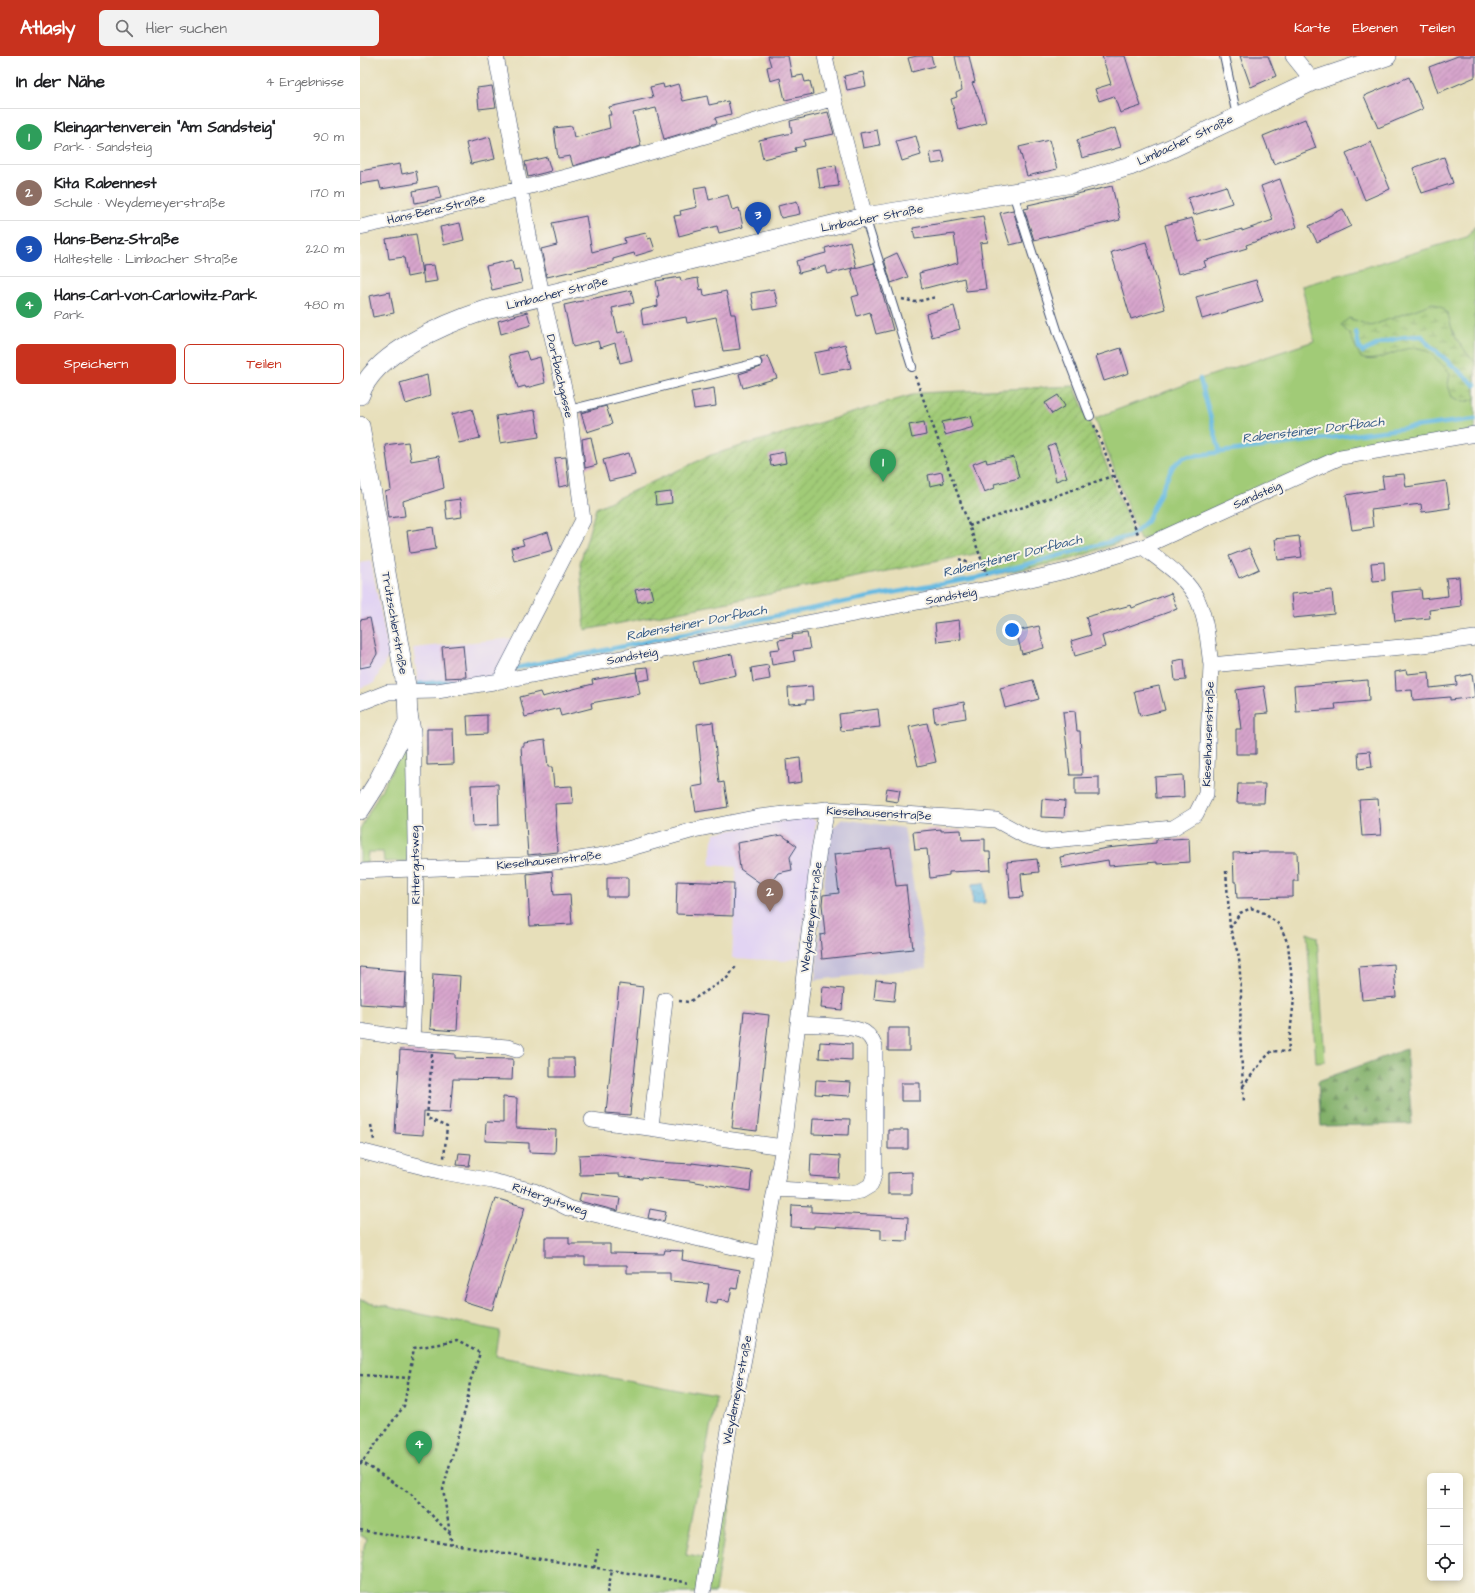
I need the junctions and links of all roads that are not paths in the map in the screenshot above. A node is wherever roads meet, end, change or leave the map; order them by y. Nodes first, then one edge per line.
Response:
1 (496, 56) edge
2 (826, 56) edge
3 (1224, 56) edge
4 (1293, 56) edge
5 (1386, 56) edge
6 (1313, 81) junction
7 (834, 98) junction
8 (1237, 116) junction
9 (520, 189) junction
10 (1013, 193) junction
11 (865, 217) junction
12 (360, 227) edge
13 (542, 296) junction
14 (757, 363) dead end
15 (912, 367) road end
16 (361, 387) edge
17 (569, 410) junction
18 (1090, 416) road end
19 (360, 426) edge
20 (1475, 434) edge
21 (1142, 543) junction
22 (1475, 638) edge
23 (1211, 665) junction
24 (500, 681) junction
25 (407, 691) junction
26 (360, 703) edge
27 (827, 809) junction
28 (360, 810) edge
29 (416, 870) junction
30 (360, 871) edge
31 (665, 1000) road end
32 (798, 1024) junction
33 (360, 1031) edge
34 (412, 1039) junction
35 (517, 1050) dead end
36 (592, 1120) dead end
37 (651, 1128) junction
38 (783, 1147) junction
39 (360, 1151) edge
40 (776, 1188) junction
41 (763, 1254) junction
42 (703, 1589) edge

1 - 9 street, Dorfbachgasse
2 - 7 street
3 - 8 lane
4 - 6 street
5 - 6 street, Limbacher Straße
6 - 8 street, Limbacher Straße
7 - 9 street, Hans-Benz-Straße
7 - 11 street
8 - 10 street, Limbacher Straße
9 - 12 street, Hans-Benz-Straße
9 - 13 street, Dorfbachgasse
10 - 11 street, Limbacher Straße
10 - 18 lane
11 - 13 street, Limbacher Straße
11 - 15 lane
13 - 16 street, Limbacher Straße
13 - 17 street, Dorfbachgasse
14 - 17 lane
17 - 24 street, Dorfbachgasse
19 - 25 street, Trützschlerstraße
20 - 21 street, Sandsteig
21 - 23 street, Kieselhausenstraße
21 - 24 street, Sandsteig
22 - 23 street, Kieselhausenstraße
23 - 27 street, Kieselhausenstraße
24 - 25 street, Sandsteig
25 - 26 street, Sandsteig
25 - 28 street, Trützschlerstraße
25 - 29 street, Rittergutsweg
27 - 29 street, Kieselhausenstraße
27 - 32 street, Weydemeyerstraße
29 - 30 street, Kieselhausenstraße
29 - 34 street, Rittergutsweg
31 - 37 street
32 - 38 street, Weydemeyerstraße
32 - 40 street
33 - 34 street
34 - 35 street
36 - 37 street
37 - 38 street
38 - 40 street, Weydemeyerstraße
39 - 41 street, Rittergutsweg
40 - 41 street, Weydemeyerstraße
41 - 42 street, Weydemeyerstraße

